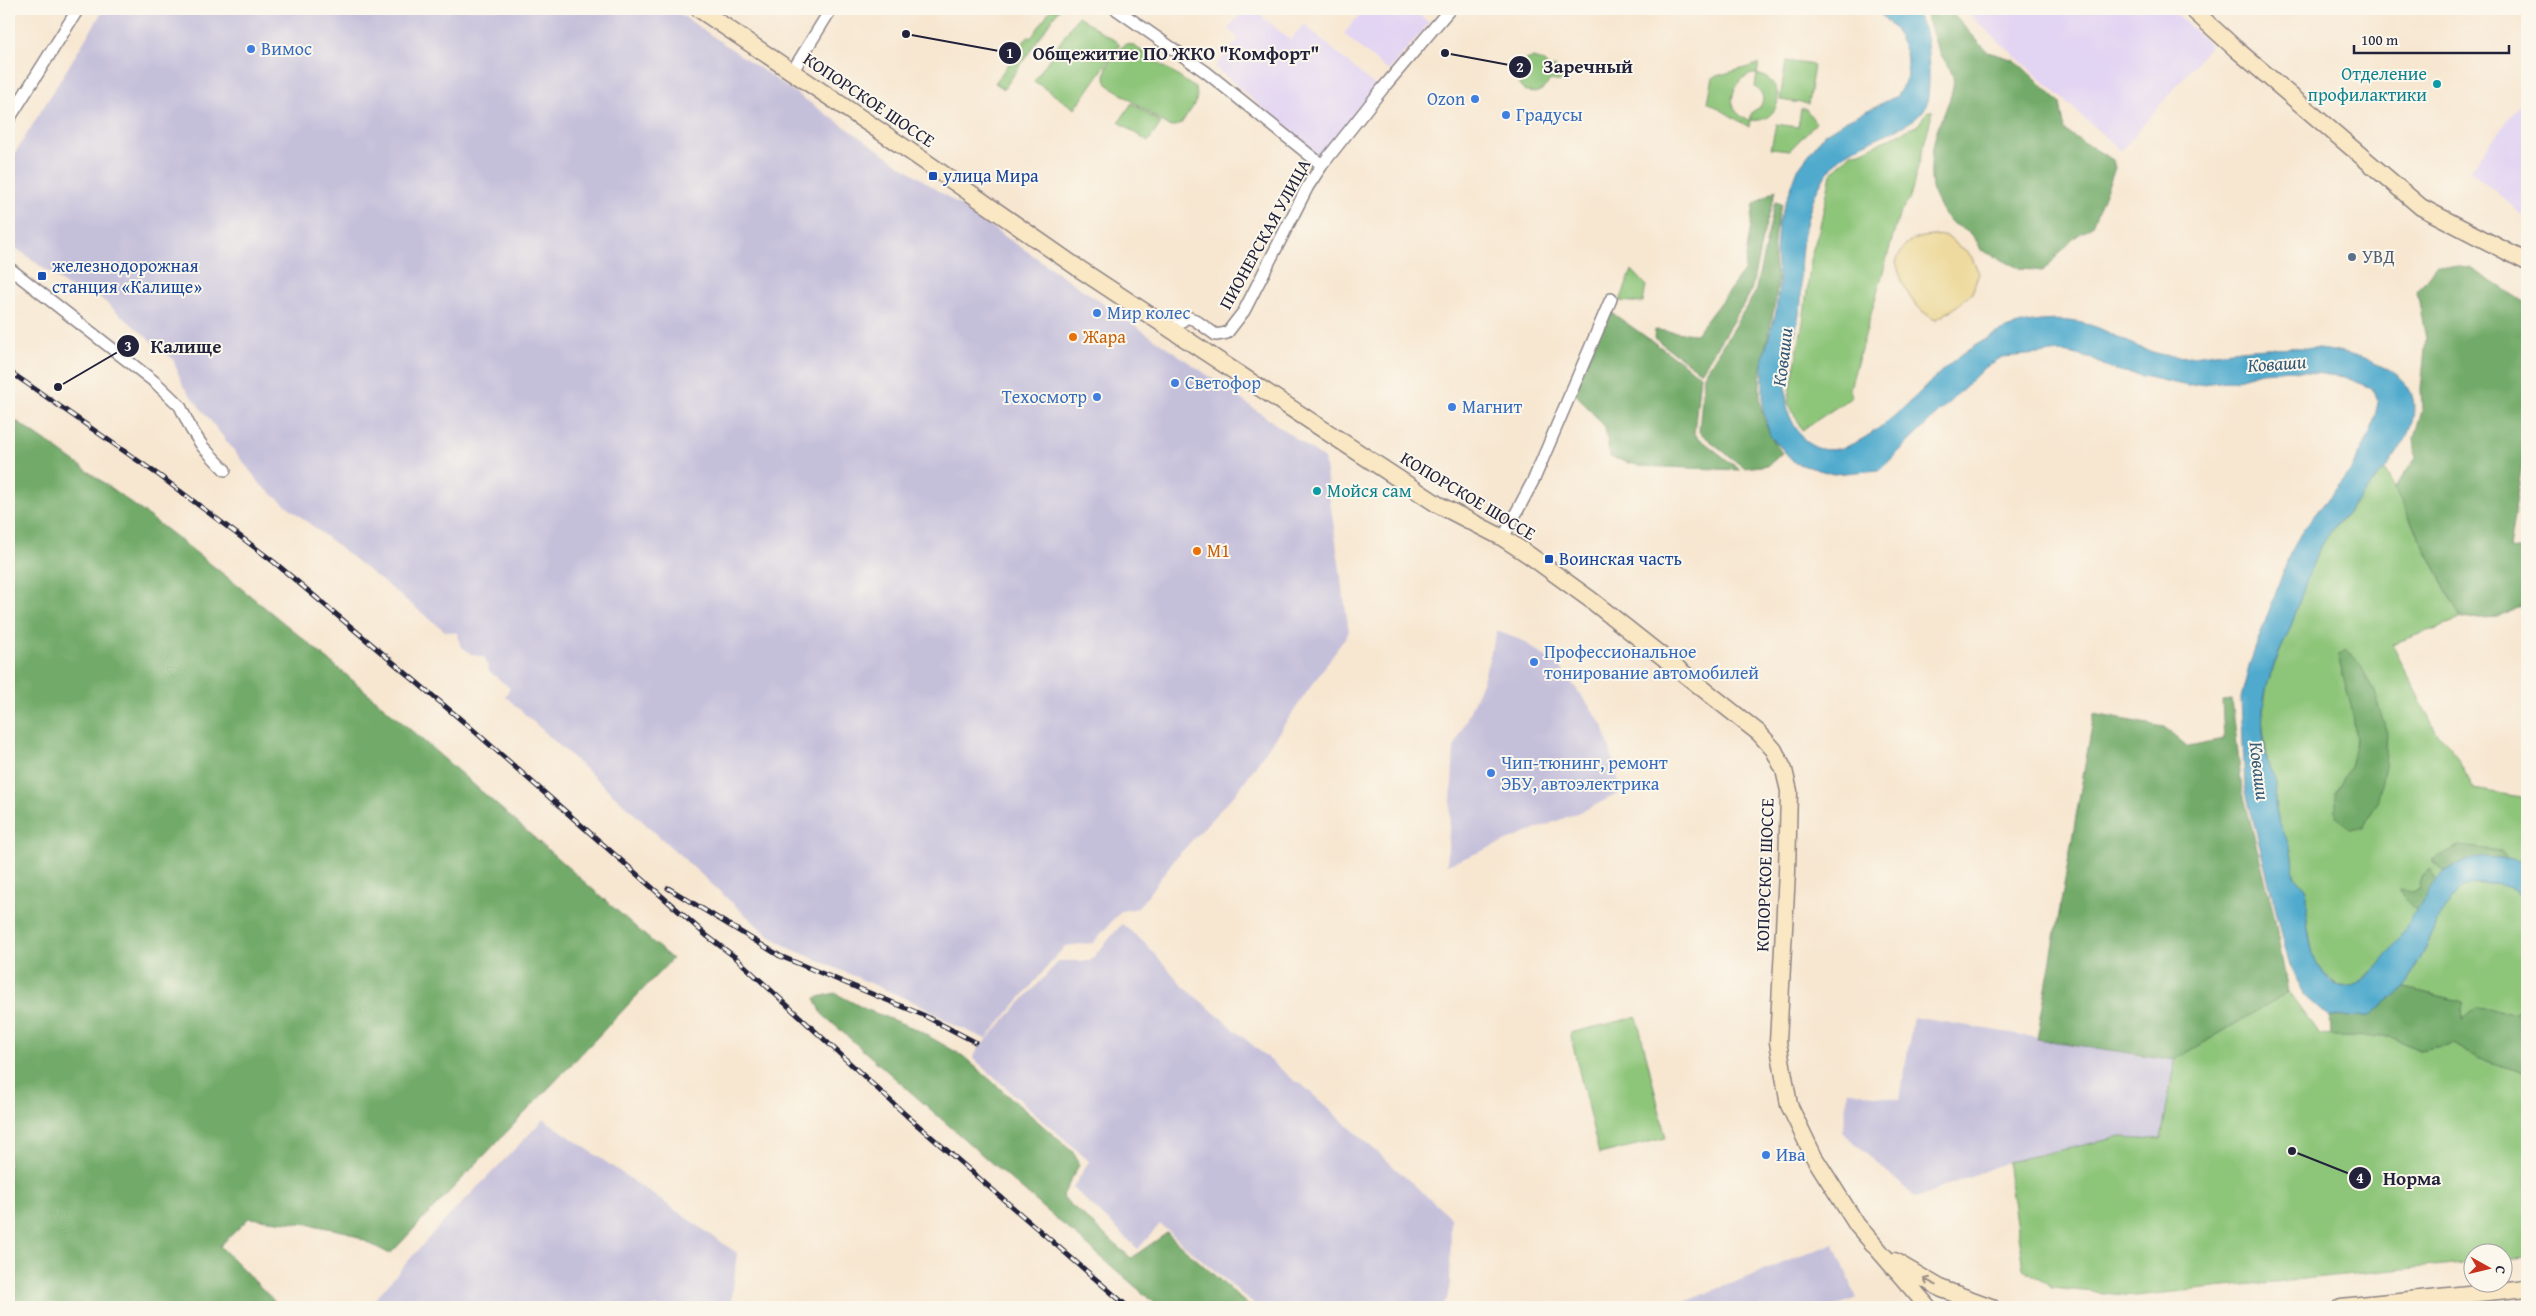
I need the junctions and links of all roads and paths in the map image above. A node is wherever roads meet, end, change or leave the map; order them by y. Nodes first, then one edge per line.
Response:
1 (78, 9) edge
2 (699, 9) edge
3 (831, 9) edge
4 (1116, 9) edge
5 (1450, 9) edge
6 (2201, 11) edge
7 (792, 72) junction
8 (9, 119) edge
9 (1322, 165) junction
10 (2527, 262) edge
11 (9, 268) edge
12 (1611, 300) dead end
13 (1172, 330) junction
14 (225, 470) dead end
15 (1503, 538) junction
16 (1878, 1251) junction
17 (2527, 1288) edge
18 (1928, 1307) edge
19 (1991, 1307) edge
20 (2341, 1307) edge

1 - 8 street
2 - 7 main road, КОПОРСКОЕ ШОССЕ
3 - 7 street
4 - 9 street
5 - 9 street, ПИОНЕРСКАЯ УЛИЦА
6 - 10 main road
7 - 13 main road, КОПОРСКОЕ ШОССЕ
9 - 13 street, ПИОНЕРСКАЯ УЛИЦА
11 - 14 street
12 - 15 street
13 - 15 main road, КОПОРСКОЕ ШОССЕ
15 - 16 main road, КОПОРСКОЕ ШОССЕ
16 - 18 main road, КОПОРСКОЕ ШОССЕ
19 -> 16 main road
17 - 20 main road

